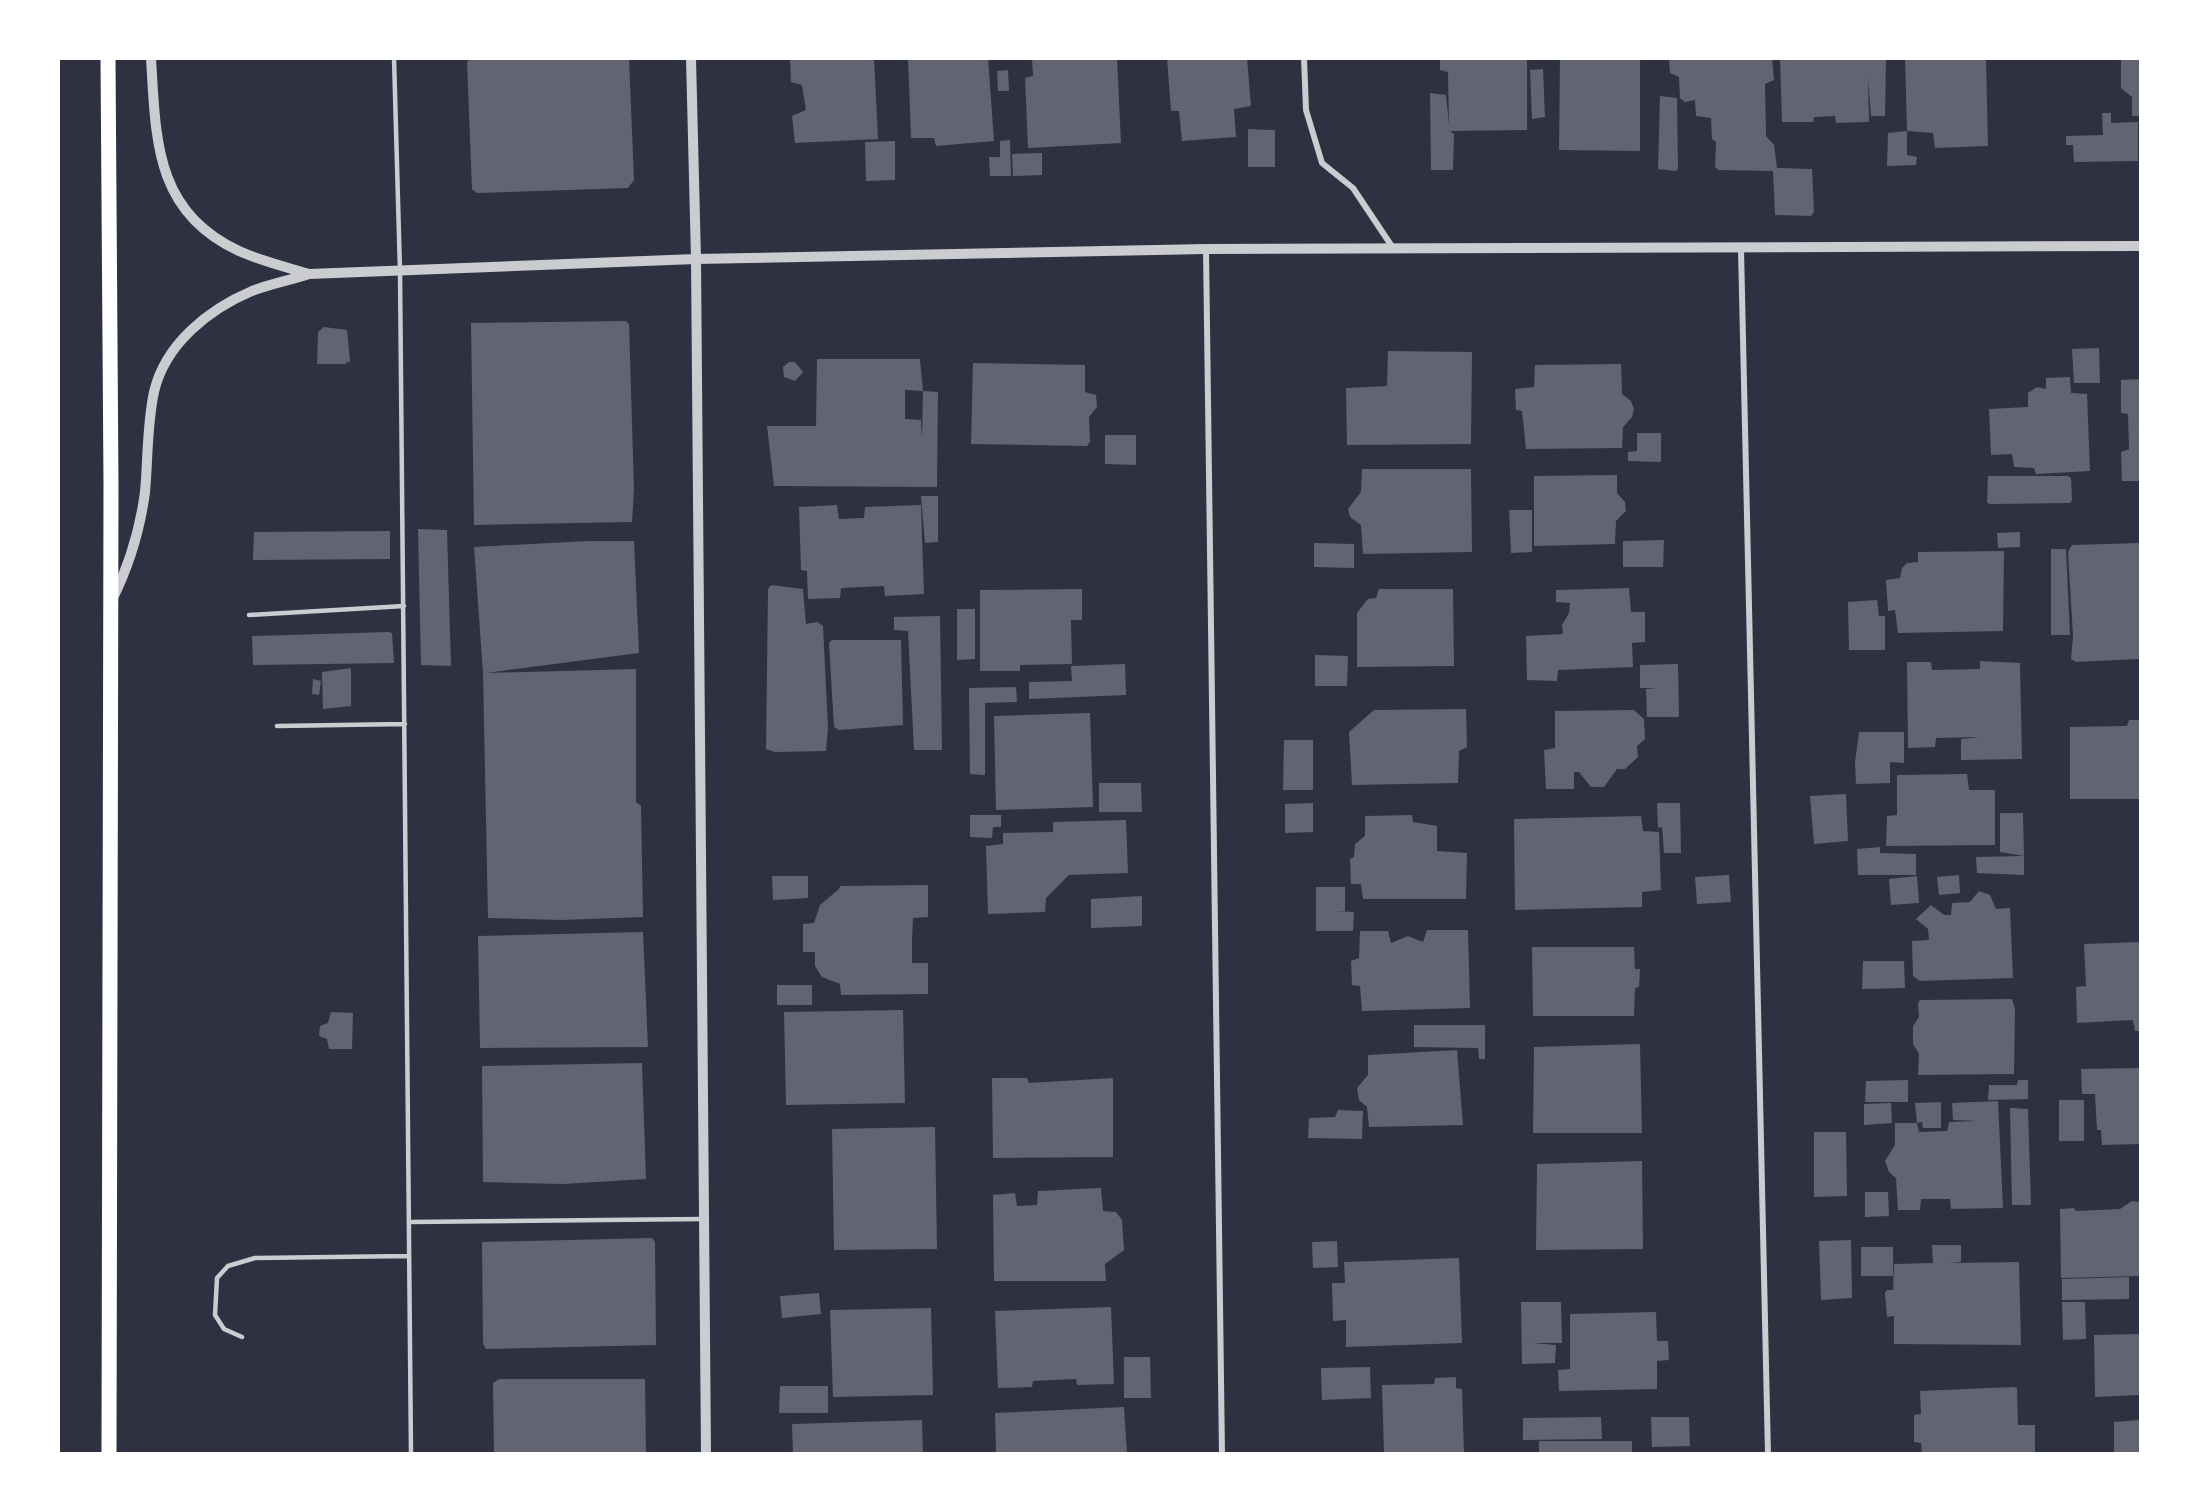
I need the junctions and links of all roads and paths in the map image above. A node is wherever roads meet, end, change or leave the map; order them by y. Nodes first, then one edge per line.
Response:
1 (108, 58) edge
2 (151, 58) edge
3 (394, 58) edge
4 (691, 58) edge
5 (1304, 58) edge
6 (2140, 246) edge
7 (1206, 249) junction
8 (1394, 249) junction
9 (1741, 249) junction
10 (696, 259) junction
11 (400, 271) junction
12 (309, 274) junction
13 (111, 603) junction
14 (404, 606) junction
15 (249, 615) dead end
16 (405, 724) junction
17 (278, 726) dead end
18 (704, 1218) junction
19 (409, 1222) junction
20 (409, 1256) junction
21 (242, 1336) dead end
22 (109, 1454) edge
23 (411, 1454) edge
24 (706, 1454) edge
25 (1222, 1454) edge
26 (1768, 1454) edge

1 - 13 main road
2 - 12 street
3 - 11 lane
4 - 10 street
5 - 8 street
6 - 9 street
7 - 8 street
7 - 10 street
7 - 25 street
8 - 9 street
9 - 26 street
10 - 11 street
10 - 18 street
11 - 12 street
11 - 14 lane
12 - 13 street
13 - 22 main road
14 - 15 lane
14 - 16 lane
16 - 17 lane
16 - 19 lane
18 - 19 lane
18 - 24 street
19 - 20 lane
20 - 21 lane
20 - 23 lane

